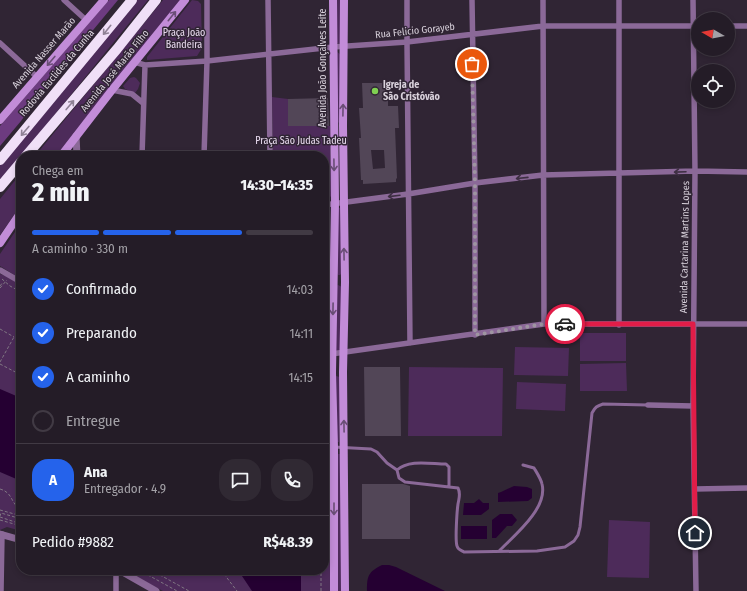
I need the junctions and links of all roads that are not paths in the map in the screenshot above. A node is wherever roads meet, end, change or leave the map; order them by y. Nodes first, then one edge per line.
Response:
1 (64, 0) edge
2 (104, 0) edge
3 (132, 0) edge
4 (156, 0) edge
5 (185, 0) edge
6 (207, 0) edge
7 (268, 0) edge
8 (333, 0) edge
9 (344, 0) edge
10 (407, 0) edge
11 (472, 0) edge
12 (543, 0) edge
13 (619, 0) edge
14 (693, 0) edge
15 (694, 12) edge
16 (86, 20) junction
17 (619, 25) junction
18 (543, 26) junction
19 (691, 26) edge
20 (735, 26) edge
21 (747, 26) edge
22 (472, 34) junction
23 (0, 42) edge
24 (407, 42) junction
25 (333, 47) junction
26 (344, 47) junction
27 (269, 54) junction
28 (695, 56) edge
29 (207, 60) junction
30 (134, 62) junction
31 (145, 65) junction
32 (37, 77) junction
33 (112, 90) junction
34 (143, 103) junction
35 (0, 120) edge
36 (334, 126) junction
37 (343, 126) junction
38 (76, 136) junction
39 (30, 151) edge
40 (65, 151) edge
41 (77, 151) edge
42 (142, 151) edge
43 (204, 151) edge
44 (270, 151) edge
45 (0, 160) edge
46 (16, 168) edge
47 (695, 171) junction
48 (747, 172) edge
49 (619, 174) junction
50 (543, 175) junction
51 (475, 183) junction
52 (0, 187) edge
53 (408, 194) junction
54 (344, 202) junction
55 (335, 203) junction
56 (329, 204) edge
57 (16, 219) edge
58 (0, 243) edge
59 (0, 270) edge
60 (16, 279) edge
61 (334, 281) junction
62 (344, 282) junction
63 (544, 324) junction
64 (693, 324) junction
65 (747, 324) edge
66 (619, 325) junction
67 (475, 335) junction
68 (329, 343) edge
69 (410, 343) junction
70 (344, 352) junction
71 (329, 355) edge
72 (329, 360) edge
73 (343, 372) junction
74 (332, 373) junction
75 (648, 405) joint
76 (693, 406) junction
77 (344, 446) junction
78 (334, 447) junction
79 (523, 465) dead end
80 (334, 468) junction
81 (329, 470) edge
82 (397, 470) junction
83 (329, 482) edge
84 (334, 486) junction
85 (449, 486) junction
86 (747, 488) edge
87 (695, 489) junction
88 (1, 534) edge
89 (16, 538) edge
90 (500, 550) junction
91 (118, 575) edge
92 (127, 575) edge
93 (1, 591) edge
94 (116, 591) edge
95 (156, 591) edge
96 (334, 591) edge
97 (345, 591) edge
98 (696, 591) edge

1 - 16 street
2 - 16 main road, Avenida Nasser Marão
3 -> 45 highway, Rodovia Euclides da Cunha
39 -> 4 highway
30 -> 5 main road, Avenida José Marão Filho
6 - 29 street
7 - 27 street
8 - 25 main road, Avenida João Gonçalves Leite
9 - 26 main road, Avenida João Gonçalves Leite
10 - 24 street
11 - 22 street
12 - 18 street
13 - 17 street
14 - 15 street, Avenida Cartarina Martins Lopes
16 -> 32 main road, Avenida Nasser Marão
17 - 18 street, Rua Felicio Gorayeb
17 - 19 street, Rua Felicio Gorayeb
17 - 49 street
18 - 22 street, Rua Felicio Gorayeb
18 - 50 street
20 - 21 street
22 - 24 street, Rua Felicio Gorayeb
22 - 51 street
23 - 32 street
24 - 26 street, Rua Felicio Gorayeb
24 - 53 street
25 - 26 street, Rua Felicio Gorayeb
25 - 27 street, Rua Felicio Gorayeb
25 - 36 main road, Avenida João Gonçalves Leite
37 -> 26 main road, Avenida João Gonçalves Leite
27 - 29 street, Rua Felicio Gorayeb
27 - 44 street
28 - 47 street, Avenida Cartarina Martins Lopes
29 - 31 street, Rua Felicio Gorayeb
29 - 43 street
30 - 31 street, Rua Felicio Gorayeb
30 - 33 main road, Avenida José Marão Filho
31 - 34 street
32 - 35 main road, Avenida Nasser Marão
33 - 34 street
33 - 38 main road, Avenida José Marão Filho
34 - 42 street
36 - 37 main road
36 -> 55 main road, Avenida João Gonçalves Leite
37 - 54 main road, Avenida João Gonçalves Leite
38 - 40 main road, Avenida José Marão Filho
38 - 41 street
46 - 52 highway
47 - 48 street
47 -> 49 street
47 - 64 street, Avenida Cartarina Martins Lopes
49 - 50 street
49 - 66 street
50 -> 51 street
50 - 63 street
51 - 53 street
51 - 67 street
53 -> 54 street
53 - 69 street
54 - 55 street
62 -> 54 main road, Avenida João Gonçalves Leite
55 - 56 street
55 - 61 main road, Avenida João Gonçalves Leite
57 - 58 main road
59 - 60 street
61 - 62 main road
61 -> 68 main road, Avenida João Gonçalves Leite
62 - 70 main road, Avenida João Gonçalves Leite
63 - 66 street
63 - 67 street
64 - 65 street
64 - 66 street
64 - 76 street, Avenida Cartarina Martins Lopes
67 - 69 street
69 - 70 street
70 - 71 street
70 - 73 main road, Avenida João Gonçalves Leite
72 - 74 main road, Avenida João Gonçalves Leite
73 - 74 main road
77 -> 73 main road, Avenida João Gonçalves Leite
74 - 78 main road, Avenida João Gonçalves Leite
75 - 76 street
75 - 90 lane
76 - 87 street, Avenida Cartarina Martins Lopes
77 - 78 lane
77 - 82 lane
77 - 97 main road, Avenida João Gonçalves Leite
78 - 80 main road, Avenida João Gonçalves Leite
79 - 90 lane
80 - 81 street
80 - 84 main road, Avenida João Gonçalves Leite
82 - 85 lane
82 - 85 lane
83 - 84 street
84 -> 96 main road, Avenida João Gonçalves Leite
85 - 90 lane
86 - 87 street
87 - 98 street, Avenida Cartarina Martins Lopes
88 - 89 street
88 - 93 street
91 - 94 street
92 - 95 street

